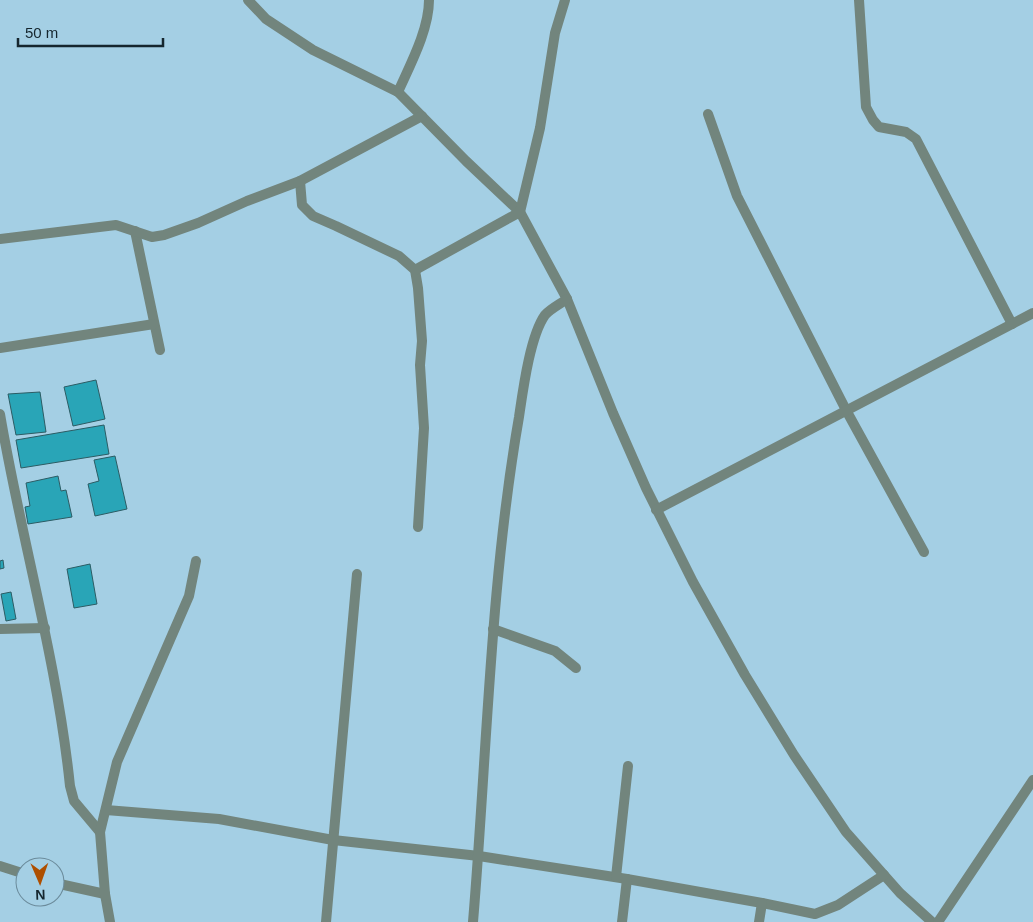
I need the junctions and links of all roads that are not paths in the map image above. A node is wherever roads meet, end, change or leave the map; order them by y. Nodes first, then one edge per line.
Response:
1 (248, 0) edge
2 (429, 0) edge
3 (566, 0) edge
4 (859, 0) edge
5 (398, 92) junction
6 (708, 114) dead end
7 (422, 116) junction
8 (300, 181) junction
9 (520, 212) junction
10 (135, 231) junction
11 (0, 238) edge
12 (415, 270) junction
13 (567, 299) junction
14 (1033, 312) edge
15 (154, 324) junction
16 (1012, 324) junction
17 (0, 348) edge
18 (160, 350) dead end
19 (846, 410) junction
20 (0, 414) edge
21 (656, 510) junction
22 (418, 527) dead end
23 (924, 552) dead end
24 (196, 561) dead end
25 (357, 574) dead end
26 (45, 628) junction
27 (0, 629) edge
28 (494, 629) junction
29 (576, 668) dead end
30 (628, 766) dead end
31 (1033, 780) edge
32 (106, 810) junction
33 (100, 832) junction
34 (332, 840) junction
35 (478, 856) junction
36 (0, 866) edge
37 (15, 871) edge
38 (884, 875) junction
39 (616, 877) junction
40 (627, 879) junction
41 (65, 885) edge
42 (105, 894) junction
43 (762, 903) junction
44 (110, 922) edge
45 (326, 922) edge
46 (473, 922) edge
47 (622, 922) edge
48 (759, 922) edge
49 (932, 922) edge
50 (938, 922) edge

1 - 5 street
2 - 5 street
3 - 9 street
4 - 16 street
5 - 7 street
6 - 19 street
7 - 8 street
7 - 9 street
8 - 10 street
8 - 12 street
9 - 12 street
9 - 13 street
10 - 11 street
10 - 15 street
12 - 22 street
13 - 21 street
13 - 28 street
14 - 16 street
15 - 17 street
15 - 18 street
16 - 19 street
19 - 21 street
19 - 23 street
20 - 26 street
21 - 38 street
24 - 32 street
25 - 34 street
26 - 27 street
26 - 33 street
28 - 29 street
28 - 35 street
30 - 39 street
31 - 50 street
32 - 33 street
32 - 34 street
33 - 42 street
34 - 35 street
34 - 45 street
35 - 39 street
35 - 46 street
36 - 37 street
38 - 43 street
38 - 49 street
39 - 40 street
40 - 43 street
40 - 47 street
41 - 42 street
42 - 44 street
43 - 48 street

